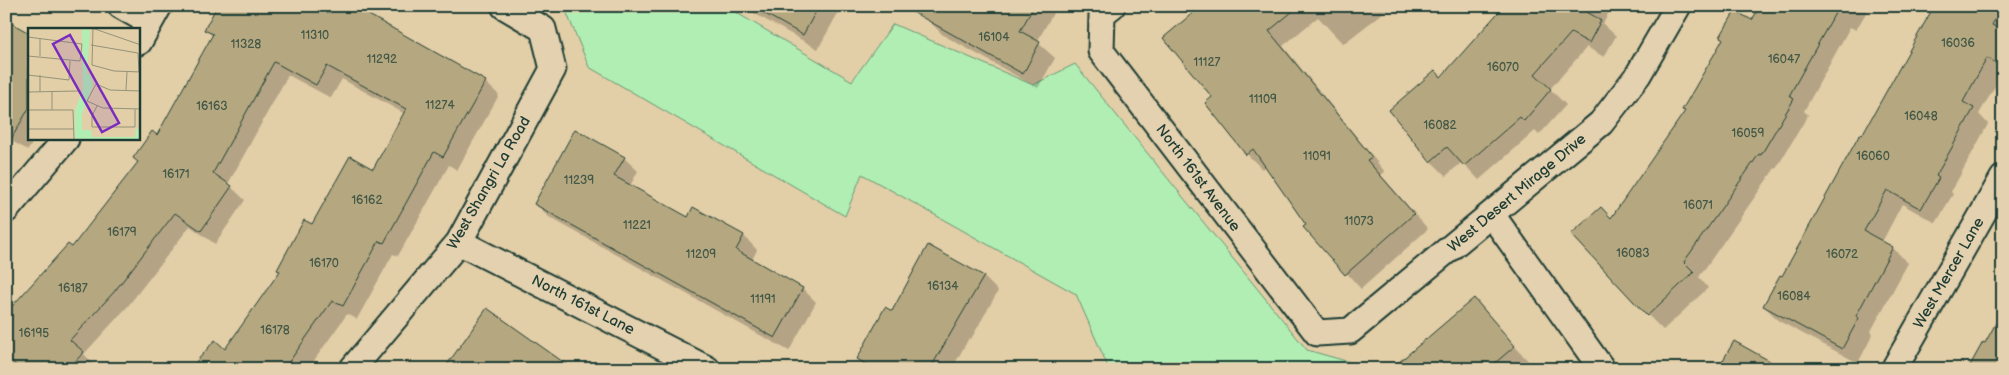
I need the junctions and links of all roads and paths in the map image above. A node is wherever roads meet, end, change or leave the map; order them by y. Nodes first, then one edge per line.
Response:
1 (121, 6) edge
2 (504, 6) edge
3 (1678, 6) edge
4 (1107, 10) edge
5 (149, 24) edge
6 (65, 140) edge
7 (2003, 178) edge
8 (6, 210) edge
9 (1492, 215) junction
10 (459, 242) junction
11 (1317, 333) joint
12 (352, 369) edge
13 (707, 369) edge
14 (1602, 369) edge
15 (1894, 369) edge

1 - 5 street
2 - 10 street, West Shangri La Road
3 - 9 street, West Desert Mirage Drive
4 - 11 street, North 161st Avenue
6 - 8 street
7 - 15 street, West Mercer Lane
9 - 11 street, West Desert Mirage Drive
9 - 14 street
10 - 12 street, West Shangri La Road
10 - 13 street, North 161st Lane

